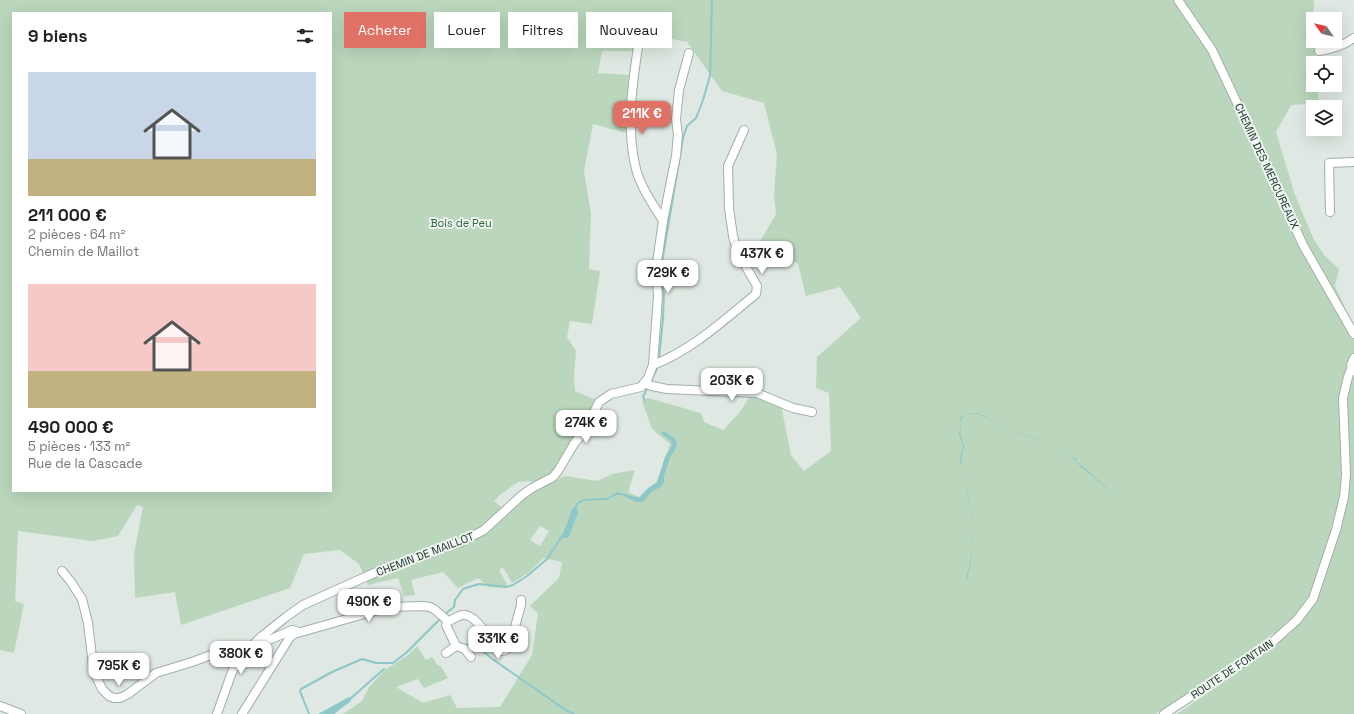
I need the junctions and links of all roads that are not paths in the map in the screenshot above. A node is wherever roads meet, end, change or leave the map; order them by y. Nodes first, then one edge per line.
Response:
1 (1178, 0) edge
2 (1354, 38) edge
3 (638, 48) edge
4 (1319, 51) dead end
5 (689, 53) dead end
6 (744, 130) dead end
7 (1354, 162) edge
8 (1330, 212) dead end
9 (663, 221) junction
10 (1354, 334) edge
11 (1354, 358) edge
12 (656, 364) junction
13 (1353, 369) edge
14 (1354, 377) edge
15 (647, 385) junction
16 (812, 412) dead end
17 (1344, 415) junction
18 (62, 571) dead end
19 (521, 600) dead end
20 (444, 618) junction
21 (300, 632) junction
22 (261, 636) junction
23 (456, 646) junction
24 (446, 653) dead end
25 (472, 657) dead end
26 (239, 659) junction
27 (0, 706) edge
28 (21, 714) edge
29 (217, 714) edge
30 (242, 714) edge
31 (1164, 714) edge

1 - 10 street, CHEMIN DES MERCUREAUX
2 - 4 street
3 - 9 street
5 - 9 street
6 - 12 street
7 - 8 street
9 - 12 street
11 - 13 street, ROUTE DE FONTAIN
12 - 15 street
13 - 17 street, ROUTE DE FONTAIN
14 - 17 street, ROUTE DE FONTAIN
15 - 16 street
15 - 22 street, CHEMIN DE MAILLOT
17 - 31 street, ROUTE DE FONTAIN
18 - 26 street
19 - 20 street
20 - 21 street
20 - 23 street
21 - 22 street
21 - 30 street
22 - 26 street, CHEMIN DE MAILLOT
23 - 24 street
23 - 25 street
26 - 29 street, CHEMIN DE MAILLOT
27 - 28 street

